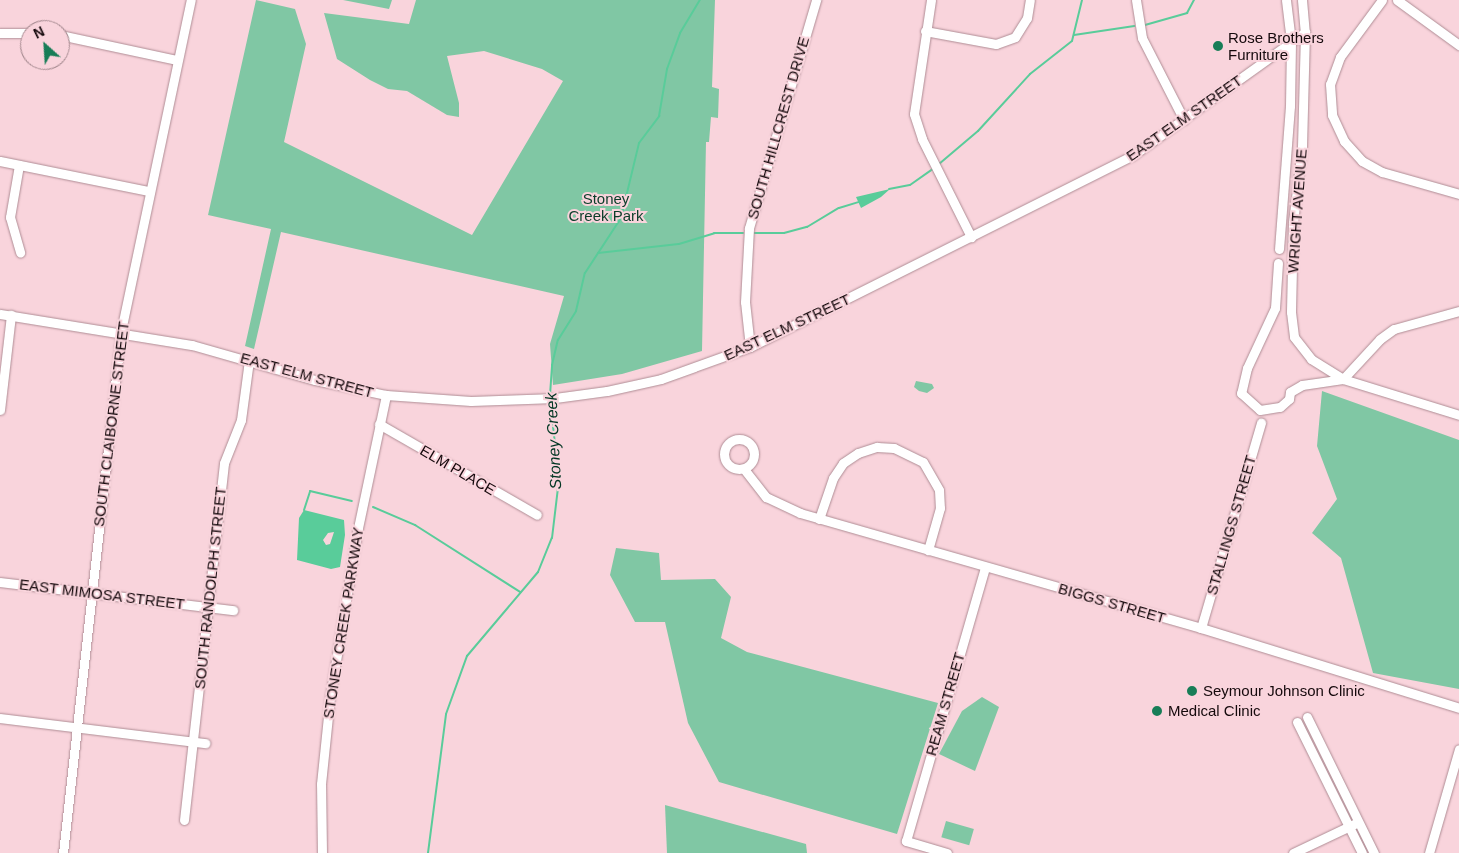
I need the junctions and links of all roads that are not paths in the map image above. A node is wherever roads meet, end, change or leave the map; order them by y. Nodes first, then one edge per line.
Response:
1 (191, 0) edge
2 (816, 0) edge
3 (931, 0) edge
4 (1030, 0) edge
5 (1136, 0) edge
6 (1286, 0) edge
7 (1302, 0) edge
8 (1382, 0) edge
9 (1397, 0) edge
10 (926, 31) junction
11 (1305, 32) junction
12 (0, 33) edge
13 (20, 33) edge
14 (70, 37) edge
15 (1291, 41) junction
16 (1459, 45) edge
17 (176, 60) junction
18 (1184, 120) junction
19 (0, 161) edge
20 (19, 165) junction
21 (149, 191) junction
22 (1459, 194) edge
23 (971, 237) junction
24 (1279, 249) dead end
25 (20, 253) dead end
26 (1278, 264) dead end
27 (1459, 310) edge
28 (0, 314) edge
29 (11, 315) junction
30 (121, 331) junction
31 (750, 347) junction
32 (249, 360) junction
33 (1342, 379) junction
34 (386, 395) junction
35 (0, 410) edge
36 (1459, 415) edge
37 (1261, 422) dead end
38 (379, 424) junction
39 (744, 469) dead end
40 (537, 515) dead end
41 (819, 519) junction
42 (928, 550) junction
43 (985, 568) junction
44 (0, 582) edge
45 (90, 592) junction
46 (208, 607) junction
47 (233, 610) dead end
48 (1201, 628) junction
49 (1459, 708) edge
50 (1307, 717) dead end
51 (0, 718) edge
52 (1297, 722) dead end
53 (77, 729) junction
54 (193, 741) junction
55 (205, 743) dead end
56 (1459, 749) edge
57 (184, 820) dead end
58 (1358, 822) junction
59 (1349, 826) junction
60 (63, 853) edge
61 (322, 853) edge
62 (947, 853) edge
63 (1293, 853) edge
64 (1362, 853) edge
65 (1374, 853) edge
66 (1429, 853) edge

1 - 17 street, SOUTH CLAIBORNE STREET
2 - 31 street, SOUTH HILLCREST DRIVE
3 - 10 street
4 - 10 street
5 - 18 street
6 - 15 street, WRIGHT AVENUE
7 - 11 street, WRIGHT AVENUE
8 - 22 street
9 - 16 street
10 - 23 street
11 - 15 street, EAST ELM STREET
11 - 33 street, WRIGHT AVENUE
12 - 13 street
14 - 17 street
15 - 18 street, EAST ELM STREET
15 - 24 street, WRIGHT AVENUE
17 - 21 street, SOUTH CLAIBORNE STREET
18 - 23 street, EAST ELM STREET
19 - 20 street
20 - 21 street
20 - 25 street
21 - 30 street, SOUTH CLAIBORNE STREET
23 - 31 street, EAST ELM STREET
26 - 33 street, WRIGHT AVENUE
27 - 33 street
28 - 29 street, EAST ELM STREET
29 - 30 street, EAST ELM STREET
29 - 35 street
30 - 32 street, EAST ELM STREET
30 - 45 street, SOUTH CLAIBORNE STREET
31 - 34 street, EAST ELM STREET
32 - 34 street, EAST ELM STREET
32 - 46 street, SOUTH RANDOLPH STREET
33 - 36 street
34 - 38 street, STONEY CREEK PARKWAY
37 - 48 street, STALLINGS STREET
38 - 40 street, ELM PLACE
38 - 61 street, STONEY CREEK PARKWAY
39 - 41 street, BIGGS STREET
41 - 42 street, BIGGS STREET
41 - 42 street
42 - 43 street, BIGGS STREET
43 - 48 street, BIGGS STREET
43 - 62 street, REAM STREET
44 - 45 street, EAST MIMOSA STREET
45 - 46 street, EAST MIMOSA STREET
45 - 53 street, SOUTH CLAIBORNE STREET
46 - 47 street, EAST MIMOSA STREET
46 - 54 street, SOUTH RANDOLPH STREET
48 - 49 street, BIGGS STREET
50 - 58 street
51 - 53 street
52 - 59 street
53 - 54 street
53 - 60 street, SOUTH CLAIBORNE STREET
54 - 55 street
54 - 57 street, SOUTH RANDOLPH STREET
56 - 66 street
58 - 59 street
58 - 65 street
59 - 63 street
59 - 64 street

